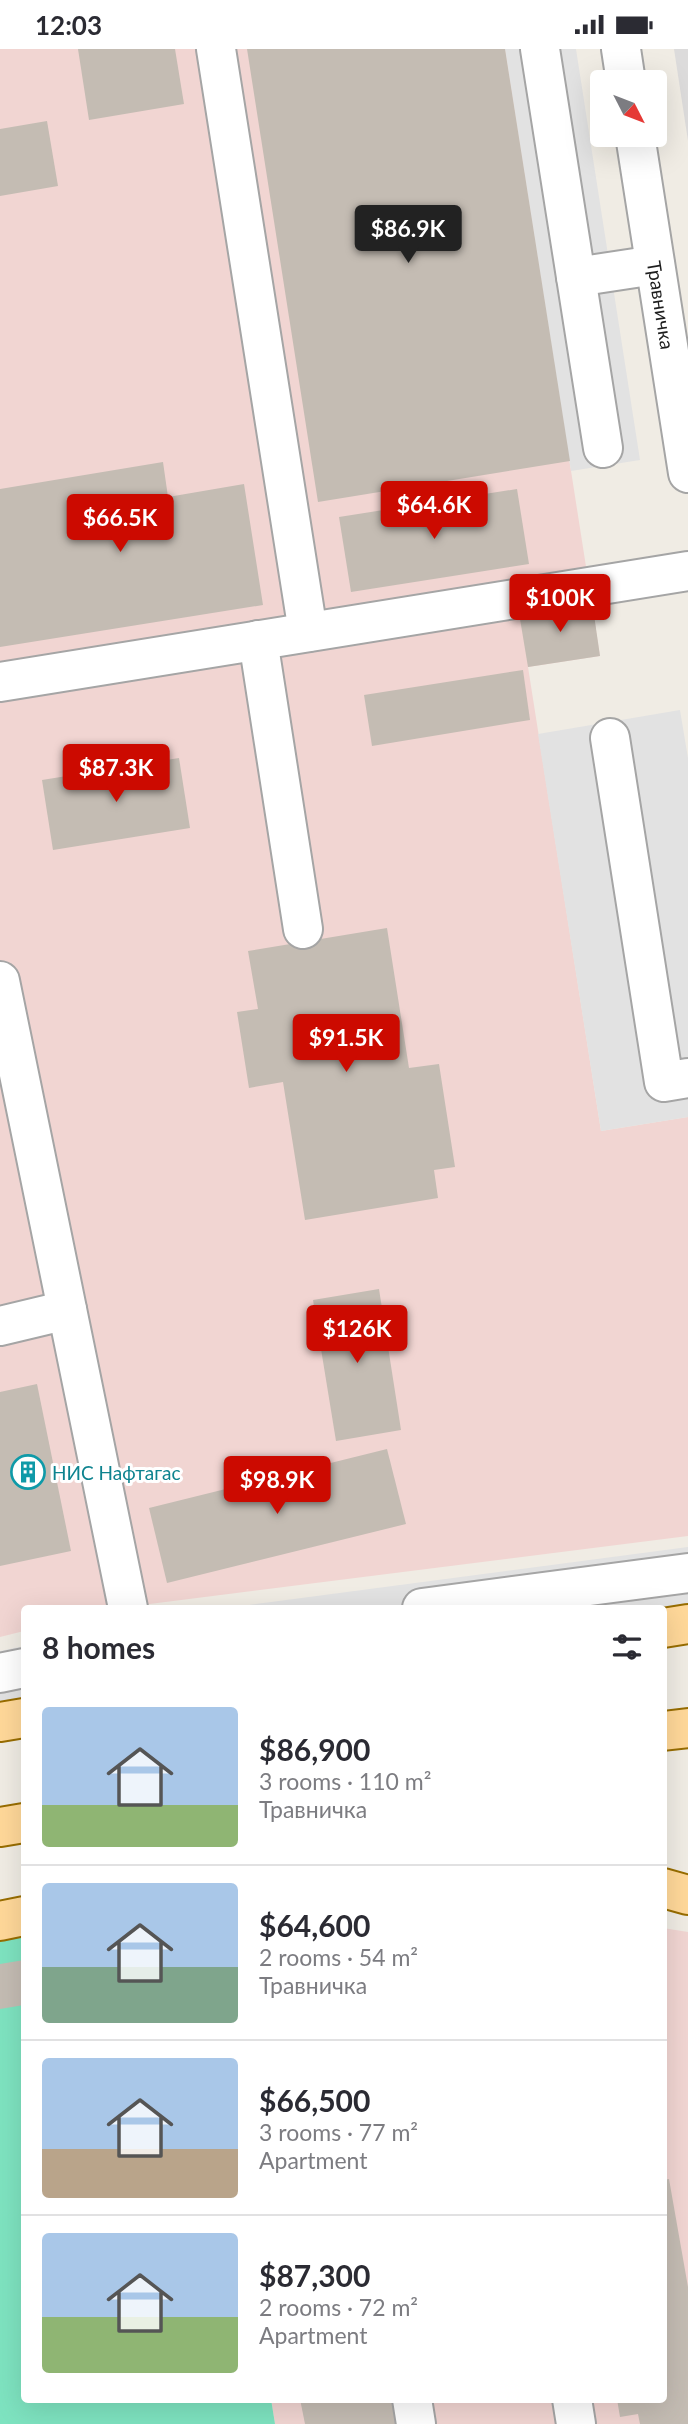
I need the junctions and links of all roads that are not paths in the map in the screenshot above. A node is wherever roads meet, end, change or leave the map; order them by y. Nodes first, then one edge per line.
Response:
1 (216, 49) edge
2 (540, 49) edge
3 (621, 49) edge
4 (624, 70) edge
5 (637, 147) edge
6 (655, 265) junction
7 (576, 277) junction
8 (603, 448) dead end
9 (688, 473) edge
10 (688, 571) edge
11 (308, 632) junction
12 (258, 640) junction
13 (0, 682) edge
14 (610, 738) dead end
15 (303, 929) dead end
16 (0, 981) edge
17 (688, 1078) edge
18 (67, 1310) junction
19 (0, 1326) edge
20 (688, 1573) edge
21 (127, 1605) edge
22 (445, 1605) edge
23 (688, 1624) edge
24 (667, 1627) edge
25 (21, 1668) edge
26 (0, 1672) edge
27 (21, 1718) edge
28 (0, 1722) edge
29 (688, 1728) edge
30 (667, 1731) edge
31 (21, 1824) edge
32 (0, 1827) edge
33 (667, 1889) edge
34 (688, 1895) edge
35 (21, 1917) edge
36 (0, 1921) edge
37 (413, 2403) edge
38 (573, 2403) edge
39 (416, 2424) edge
40 (576, 2424) edge

1 - 11 street
2 - 7 street
3 - 4 street
5 - 6 street, Травничка
6 - 7 street
6 - 9 street, Травничка
7 - 8 street
10 - 11 street
11 - 12 street
12 - 13 street
12 - 15 street
14 - 17 street
16 - 18 street
18 - 19 street
18 - 21 street
20 - 22 street
23 - 24 main road
25 - 26 street
27 - 28 main road
29 - 30 main road
31 - 32 main road
33 - 34 main road
35 - 36 main road
37 - 39 street
38 - 40 street

